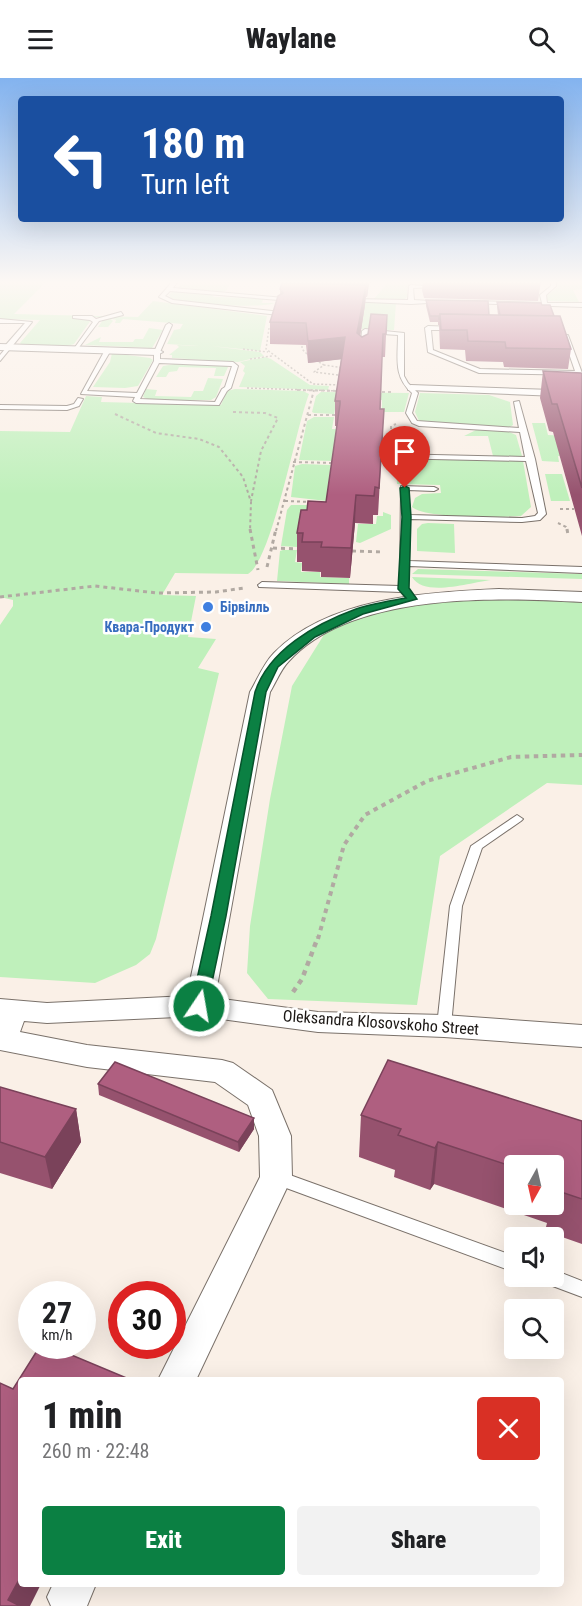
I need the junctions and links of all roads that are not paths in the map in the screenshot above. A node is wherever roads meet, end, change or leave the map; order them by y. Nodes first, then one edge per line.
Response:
1 (107, 352) edge
2 (127, 352) edge
3 (158, 352) edge
4 (362, 352) edge
5 (401, 352) edge
6 (433, 352) edge
7 (572, 352) edge
8 (157, 356) junction
9 (362, 356) edge
10 (412, 390) junction
11 (582, 394) edge
12 (138, 395) junction
13 (80, 399) road end
14 (517, 402) dead end
15 (0, 407) edge
16 (523, 430) junction
17 (391, 456) dead end
18 (531, 459) junction
19 (434, 489) dead end
20 (406, 517) junction
21 (403, 563) junction
22 (582, 570) edge
23 (262, 585) road end
24 (408, 594) junction
25 (582, 597) edge
26 (517, 819) dead end
27 (199, 1006) junction
28 (6, 1010) edge
29 (444, 1026) junction
30 (582, 1036) edge
31 (276, 1177) junction
32 (504, 1260) edge
33 (564, 1282) edge
34 (582, 1289) edge
35 (178, 1377) edge

1 - 12 lane
2 - 8 street
3 - 8 lane
4 - 9 lane
5 - 10 lane
6 - 7 lane
8 - 12 lane
8 - 12 lane
10 - 11 street
10 - 16 lane
13 - 15 lane
14 - 16 lane
16 - 18 lane
17 - 18 lane
18 - 20 lane
19 - 20 lane
20 - 21 lane
21 - 22 lane
21 - 24 lane
23 - 24 lane
24 - 25 street
24 - 27 street
26 - 29 lane
27 - 28 street, Oleksandra Klosovskoho Street
27 - 29 street, Oleksandra Klosovskoho Street
28 - 31 street
29 - 30 street, Oleksandra Klosovskoho Street
31 - 32 lane
31 - 35 street
33 - 34 lane

